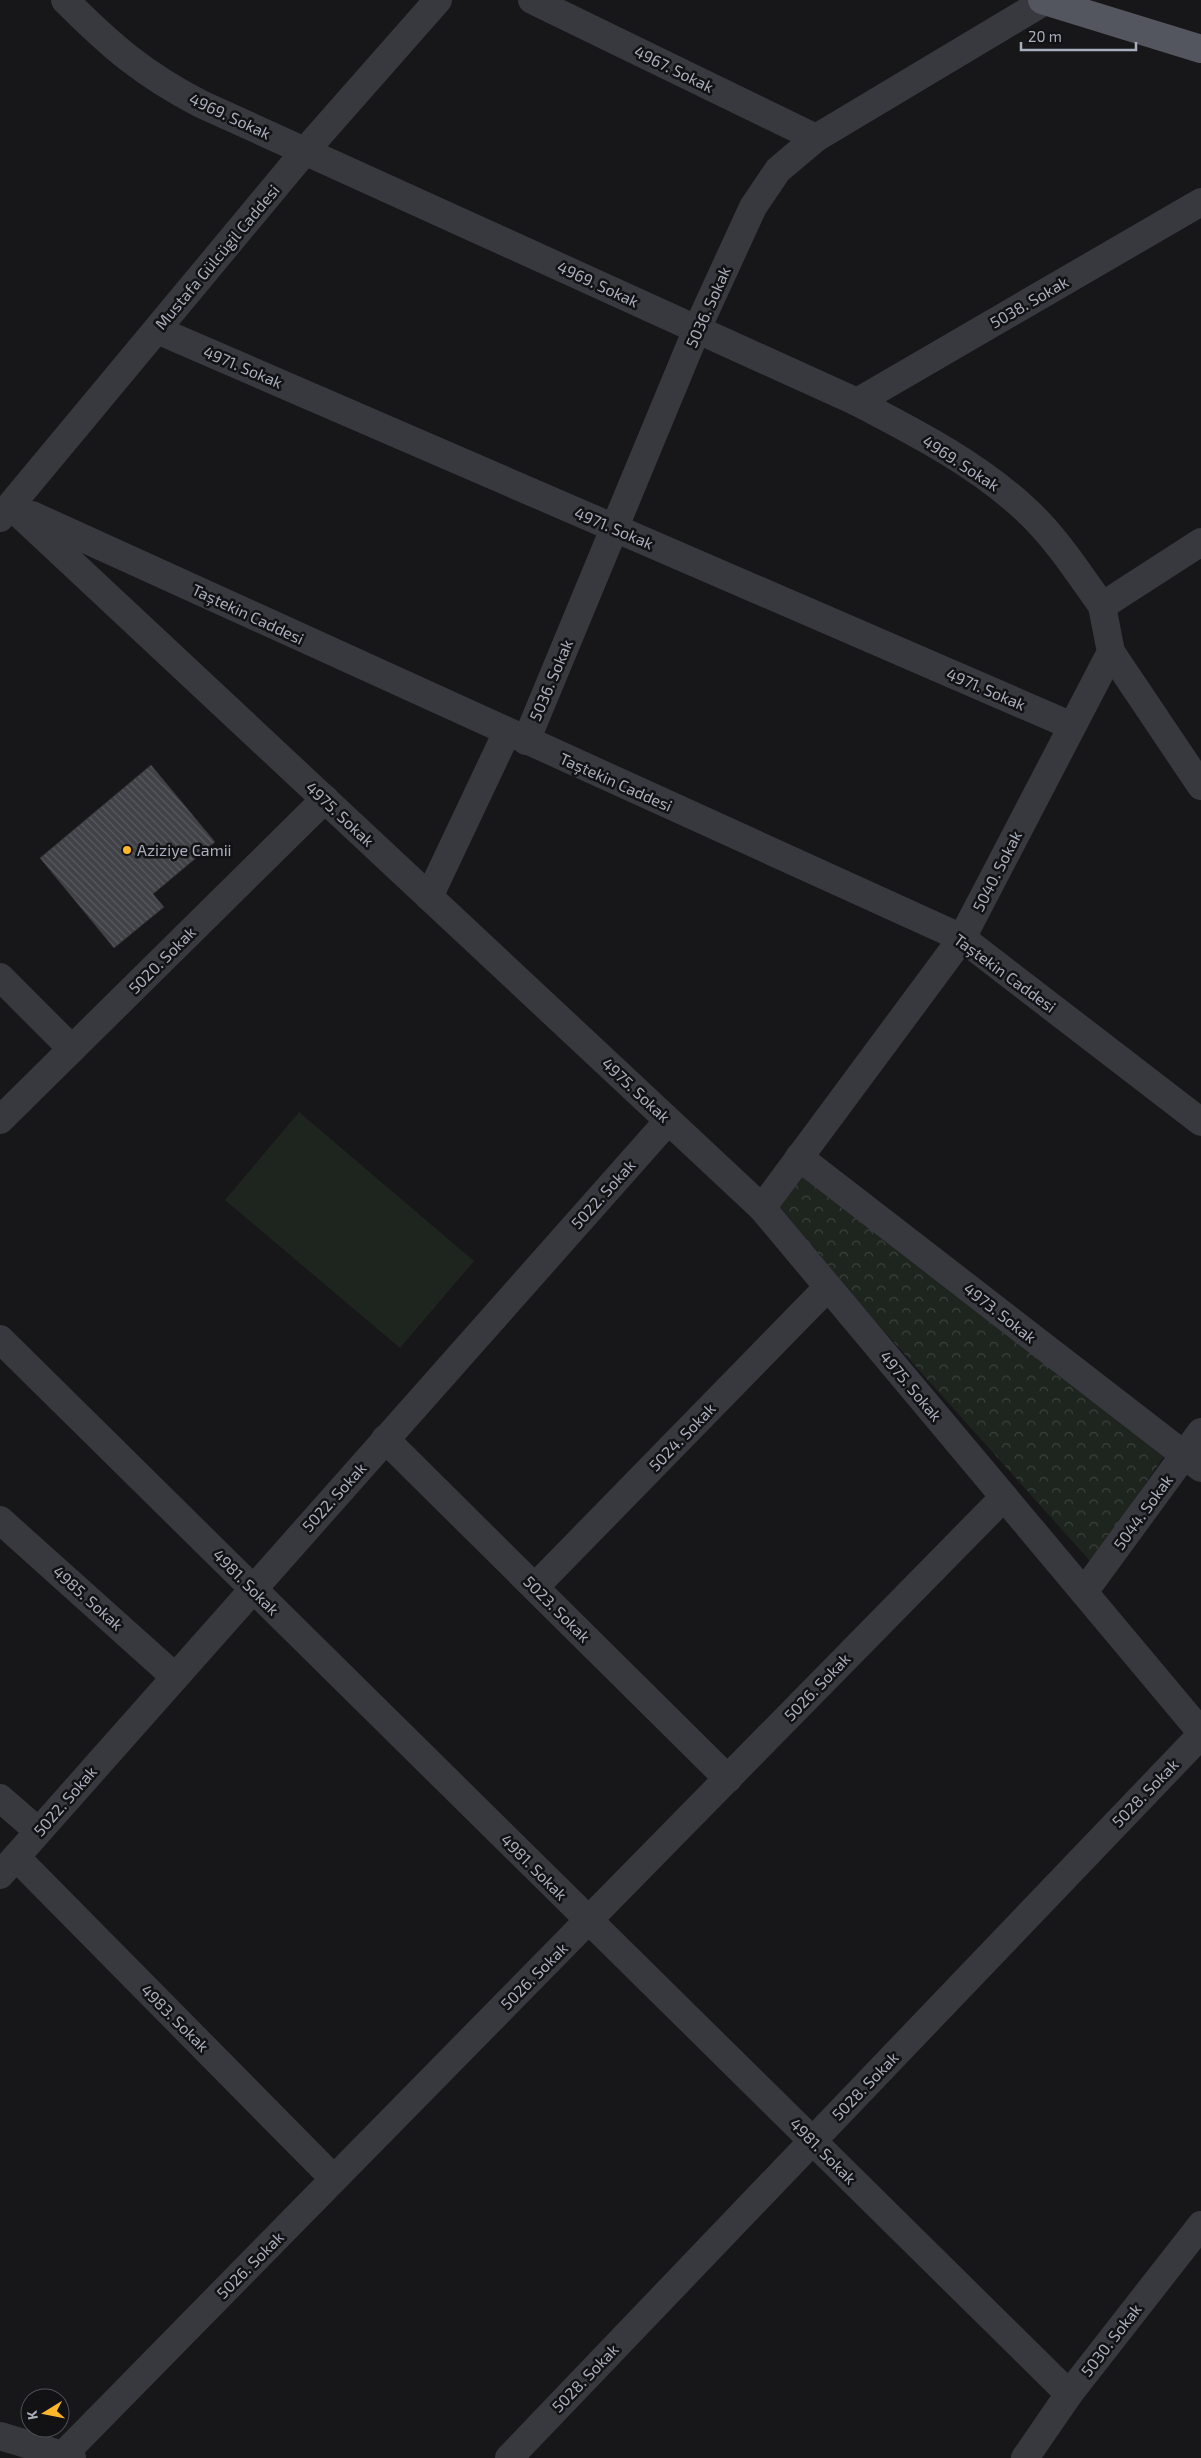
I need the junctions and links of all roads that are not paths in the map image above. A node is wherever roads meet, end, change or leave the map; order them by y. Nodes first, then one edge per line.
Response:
1 (65, 0) edge
2 (438, 0) edge
3 (532, 0) edge
4 (1044, 0) edge
5 (1201, 49) edge
6 (816, 138) junction
7 (305, 151) junction
8 (1201, 202) edge
9 (697, 329) junction
10 (157, 330) junction
11 (857, 402) junction
12 (4, 506) edge
13 (614, 528) junction
14 (1201, 542) edge
15 (1102, 606) junction
16 (1111, 652) junction
17 (1072, 726) junction
18 (516, 736) junction
19 (1201, 786) edge
20 (324, 799) junction
21 (429, 897) junction
22 (962, 938) junction
23 (0, 977) edge
24 (72, 1049) junction
25 (0, 1120) edge
26 (668, 1121) junction
27 (1201, 1122) edge
28 (799, 1157) junction
29 (762, 1208) junction
30 (828, 1288) junction
31 (0, 1339) edge
32 (1201, 1432) edge
33 (386, 1439) junction
34 (1193, 1462) edge
35 (1004, 1497) junction
36 (0, 1520) edge
37 (535, 1587) junction
38 (253, 1589) junction
39 (1084, 1592) junction
40 (175, 1677) junction
41 (1201, 1733) edge
42 (728, 1779) junction
43 (0, 1798) edge
44 (38, 1831) junction
45 (8, 1866) edge
46 (589, 1920) junction
47 (812, 2141) junction
48 (334, 2179) junction
49 (1200, 2227) edge
50 (1069, 2394) junction
51 (0, 2436) edge
52 (67, 2457) edge
53 (508, 2458) edge
54 (1025, 2458) edge

1 - 7 street, 4969. Sokak
2 - 7 street, Mustafa Gülcügil Caddesi
3 - 6 street, 4967. Sokak
4 - 5 main road
4 - 6 street, 5036. Sokak
6 - 9 street, 5036. Sokak
7 - 9 street, 4969. Sokak
7 - 10 street, Mustafa Gülcügil Caddesi
8 - 11 street, 5038. Sokak
9 - 11 street, 4969. Sokak
9 - 13 street, 5036. Sokak
10 - 12 street, Mustafa Gülcügil Caddesi
10 - 13 street, 4971. Sokak
11 - 15 street, 4969. Sokak
12 - 18 street, Taştekin Caddesi
12 - 20 street, 4975. Sokak
13 - 17 street, 4971. Sokak
13 - 18 street, 5036. Sokak
14 - 15 street
15 - 16 street
16 - 17 street, 5040. Sokak
16 - 19 street
17 - 22 street, 5040. Sokak
18 - 21 street, 5036. Sokak
18 - 22 street, Taştekin Caddesi
20 - 21 street, 4975. Sokak
20 - 24 street, 5020. Sokak
21 - 26 street, 4975. Sokak
22 - 27 street, Taştekin Caddesi
22 - 28 street, 5040. Sokak
23 - 24 street
24 - 25 street, 5020. Sokak
26 - 29 street, 4975. Sokak
26 - 33 street, 5022. Sokak
28 - 29 street, 5040. Sokak
28 - 34 street, 4973. Sokak
29 - 30 street, 4975. Sokak
30 - 35 street, 4975. Sokak
30 - 37 street, 5024. Sokak
31 - 38 street, 4981. Sokak
32 - 34 street, 5044. Sokak
33 - 37 street, 5023. Sokak
33 - 38 street, 5022. Sokak
34 - 39 street, 5044. Sokak
35 - 39 street, 4975. Sokak
35 - 42 street, 5026. Sokak
36 - 40 street, 4985. Sokak
37 - 42 street, 5023. Sokak
38 - 40 street, 5022. Sokak
38 - 46 street, 4981. Sokak
39 - 41 street, 4975. Sokak
40 - 44 street, 5022. Sokak
41 - 47 street, 5028. Sokak
42 - 46 street, 5026. Sokak
43 - 44 street
44 - 45 street, 5022. Sokak
45 - 48 street, 4983. Sokak
46 - 47 street, 4981. Sokak
46 - 48 street, 5026. Sokak
47 - 50 street, 4981. Sokak
47 - 53 street, 5028. Sokak
48 - 52 street, 5026. Sokak
49 - 50 street, 5030. Sokak
50 - 54 street, 5030. Sokak
51 - 52 street

